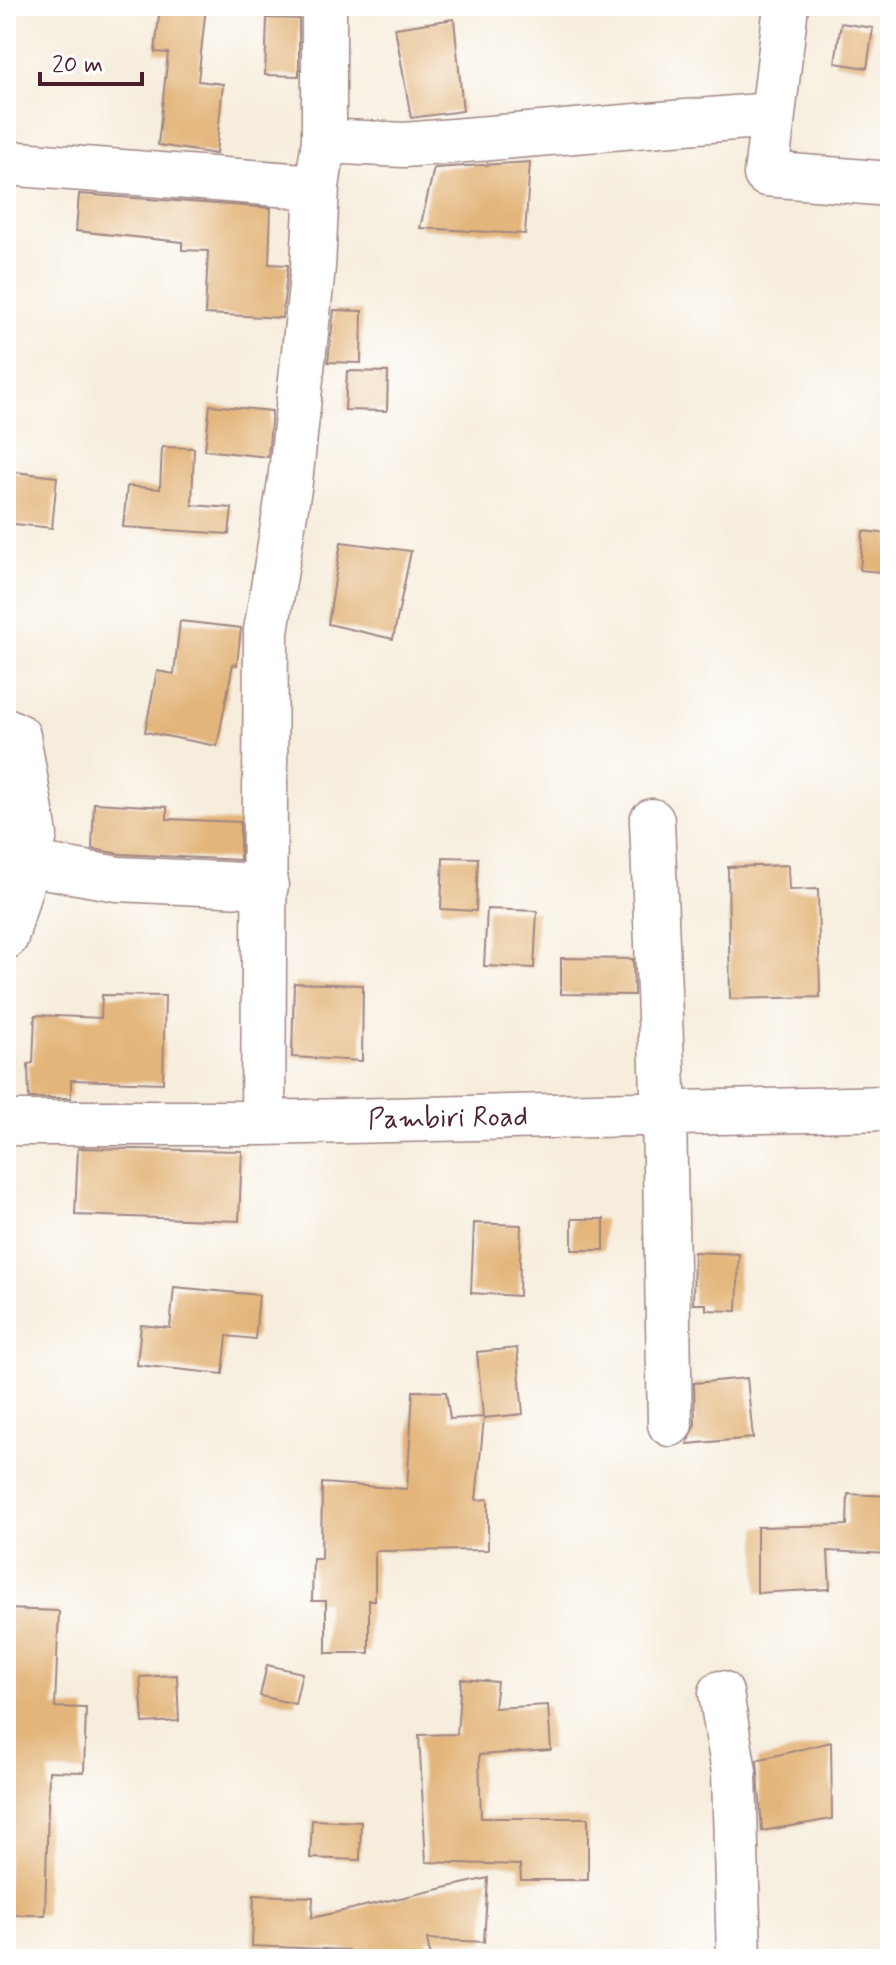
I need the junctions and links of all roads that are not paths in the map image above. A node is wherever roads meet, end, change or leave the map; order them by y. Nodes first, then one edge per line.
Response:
1 (324, 6) edge
2 (786, 6) edge
3 (771, 115) junction
4 (324, 141) junction
5 (6, 163) edge
6 (890, 184) edge
7 (317, 187) junction
8 (6, 730) edge
9 (652, 821) dead end
10 (27, 863) junction
11 (266, 886) junction
12 (6, 937) edge
13 (890, 1108) edge
14 (664, 1114) junction
15 (6, 1123) edge
16 (263, 1123) junction
17 (670, 1424) dead end
18 (721, 1693) dead end
19 (739, 1959) edge

1 - 4 street
2 - 3 street
3 - 4 street
3 - 6 street
4 - 7 street
5 - 7 street
7 - 11 street
8 - 10 street
9 - 14 street
10 - 11 street
10 - 12 street
11 - 16 street
13 - 14 street, Pambiri Road
14 - 16 street, Pambiri Road
14 - 17 street
15 - 16 street, Pambiri Road
18 - 19 street

